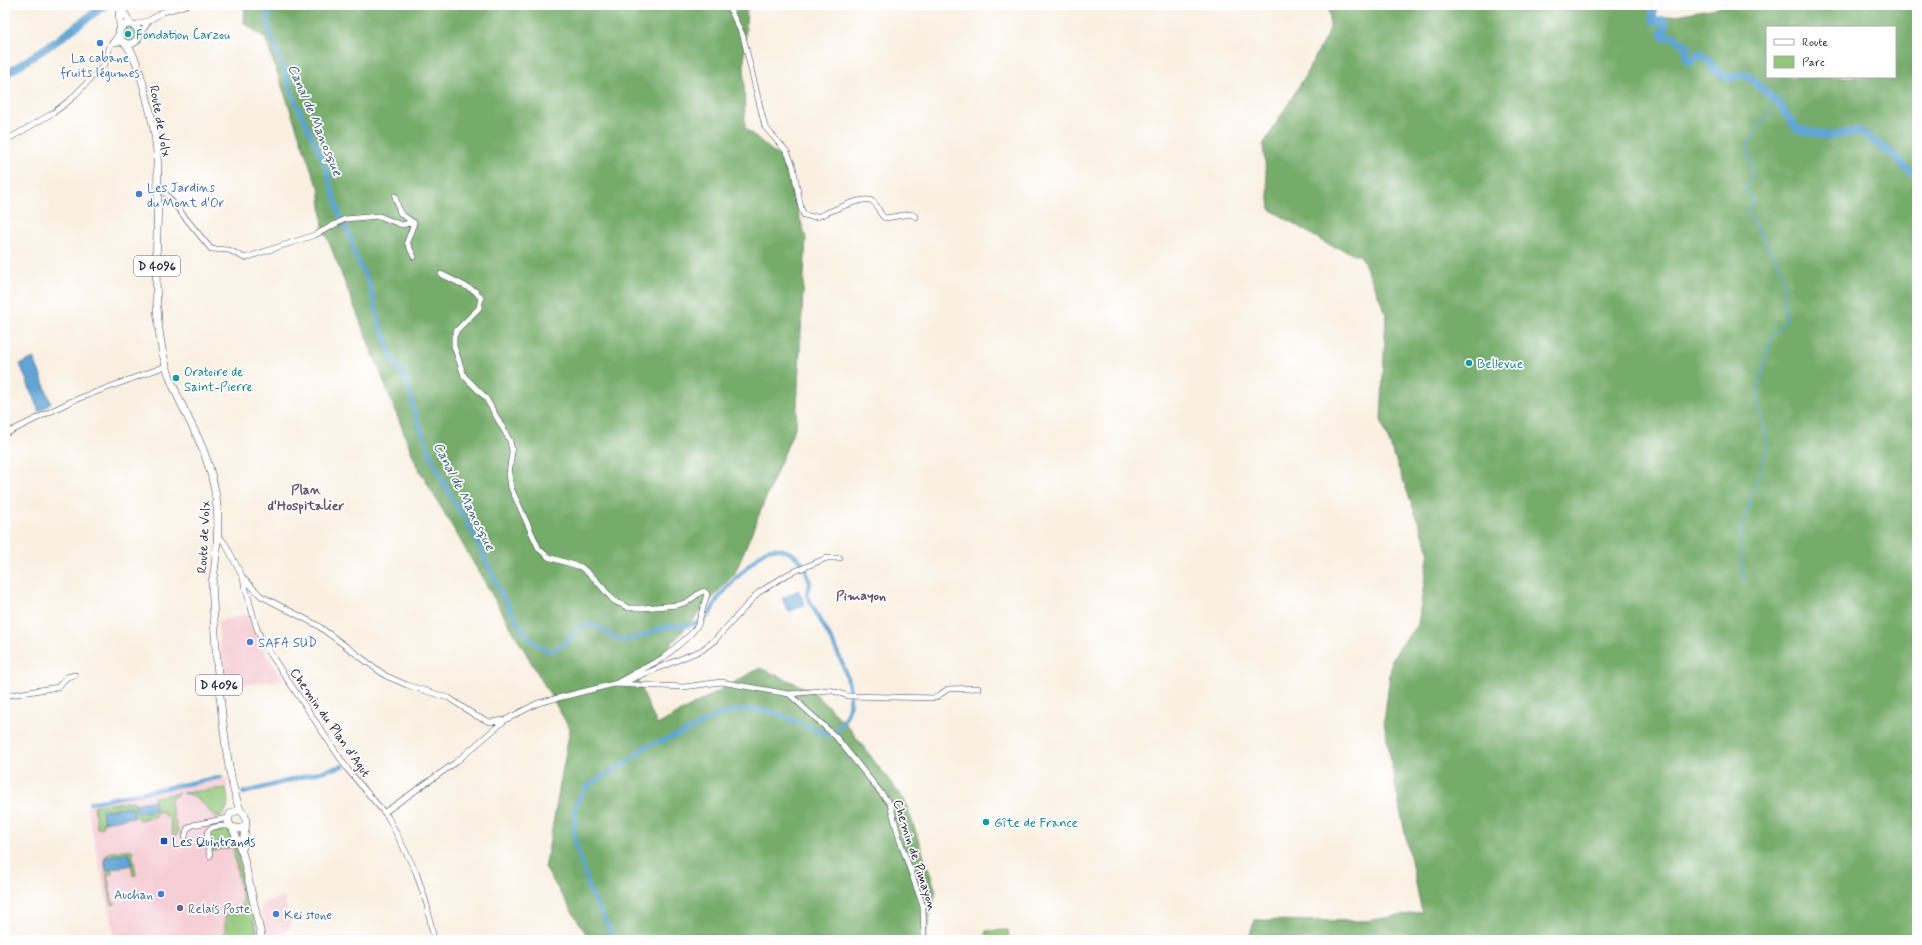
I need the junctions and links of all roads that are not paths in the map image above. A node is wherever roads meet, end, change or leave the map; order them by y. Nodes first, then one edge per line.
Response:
1 (187, 5) edge
2 (728, 5) edge
3 (150, 20) junction
4 (132, 24) junction
5 (119, 31) junction
6 (138, 38) junction
7 (124, 43) junction
8 (111, 44) junction
9 (136, 59) junction
10 (5, 140) edge
11 (158, 188) junction
12 (395, 196) dead end
13 (916, 217) dead end
14 (413, 222) junction
15 (414, 257) dead end
16 (442, 274) dead end
17 (166, 366) junction
18 (5, 434) edge
19 (209, 466) junction
20 (214, 508) junction
21 (218, 535) junction
22 (840, 558) dead end
23 (243, 578) junction
24 (212, 586) junction
25 (75, 675) dead end
26 (614, 684) junction
27 (976, 688) dead end
28 (789, 694) junction
29 (5, 696) edge
30 (505, 720) junction
31 (232, 784) junction
32 (240, 810) junction
33 (385, 812) junction
34 (231, 821) junction
35 (245, 825) junction
36 (185, 837) dead end
37 (243, 855) junction
38 (210, 856) dead end
39 (262, 940) edge
40 (434, 940) edge
41 (924, 940) edge
42 (1098, 940) edge
43 (1114, 940) edge

1 - 3 street
2 - 13 street
3 - 4 street
3 - 6 street
4 - 5 main road
4 - 5 main road
4 - 6 main road
5 - 7 main road, Route de Volx
5 - 8 street
6 - 7 main road
6 - 9 main road, Route de Volx / D 4096
7 - 8 street
7 - 9 main road, Route de Volx / D 4096
8 - 10 street
9 - 11 main road, Route de Volx / D 4096
11 - 14 street
11 - 17 main road, Route de Volx / D 4096
12 - 14 street
14 - 15 street
16 - 26 street
17 - 18 street
17 - 19 main road, Route de Volx / D 4096
19 - 20 main road, Route de Volx / D 4096
19 - 21 main road, Route de Volx / D 4096
20 - 21 street
20 - 24 main road, Route de Volx / D 4096
21 - 23 street
21 - 24 main road, Route de Volx / D 4096
22 - 26 street
23 - 30 street
23 - 33 street, Chemin du Plan d'Agut
24 - 31 main road, Route de Volx / D 4096
25 - 29 street
26 - 28 street
26 - 30 street
27 - 28 street
28 - 41 street, Chemin de Pimayon
30 - 33 street
31 - 32 main road, Route de Volx / D 4096
31 - 34 main road, Route de Volx / D 4096
32 - 34 main road
32 - 35 main road, Route de Volx
33 - 40 street, Chemin du Plan d'Agut
34 - 35 main road
34 - 36 street
34 - 37 main road, Route de Volx / D 4096
34 - 38 street
35 - 37 main road, Route de Volx / D 4096
37 - 39 main road, Route de Volx / D 4096
42 - 43 street

